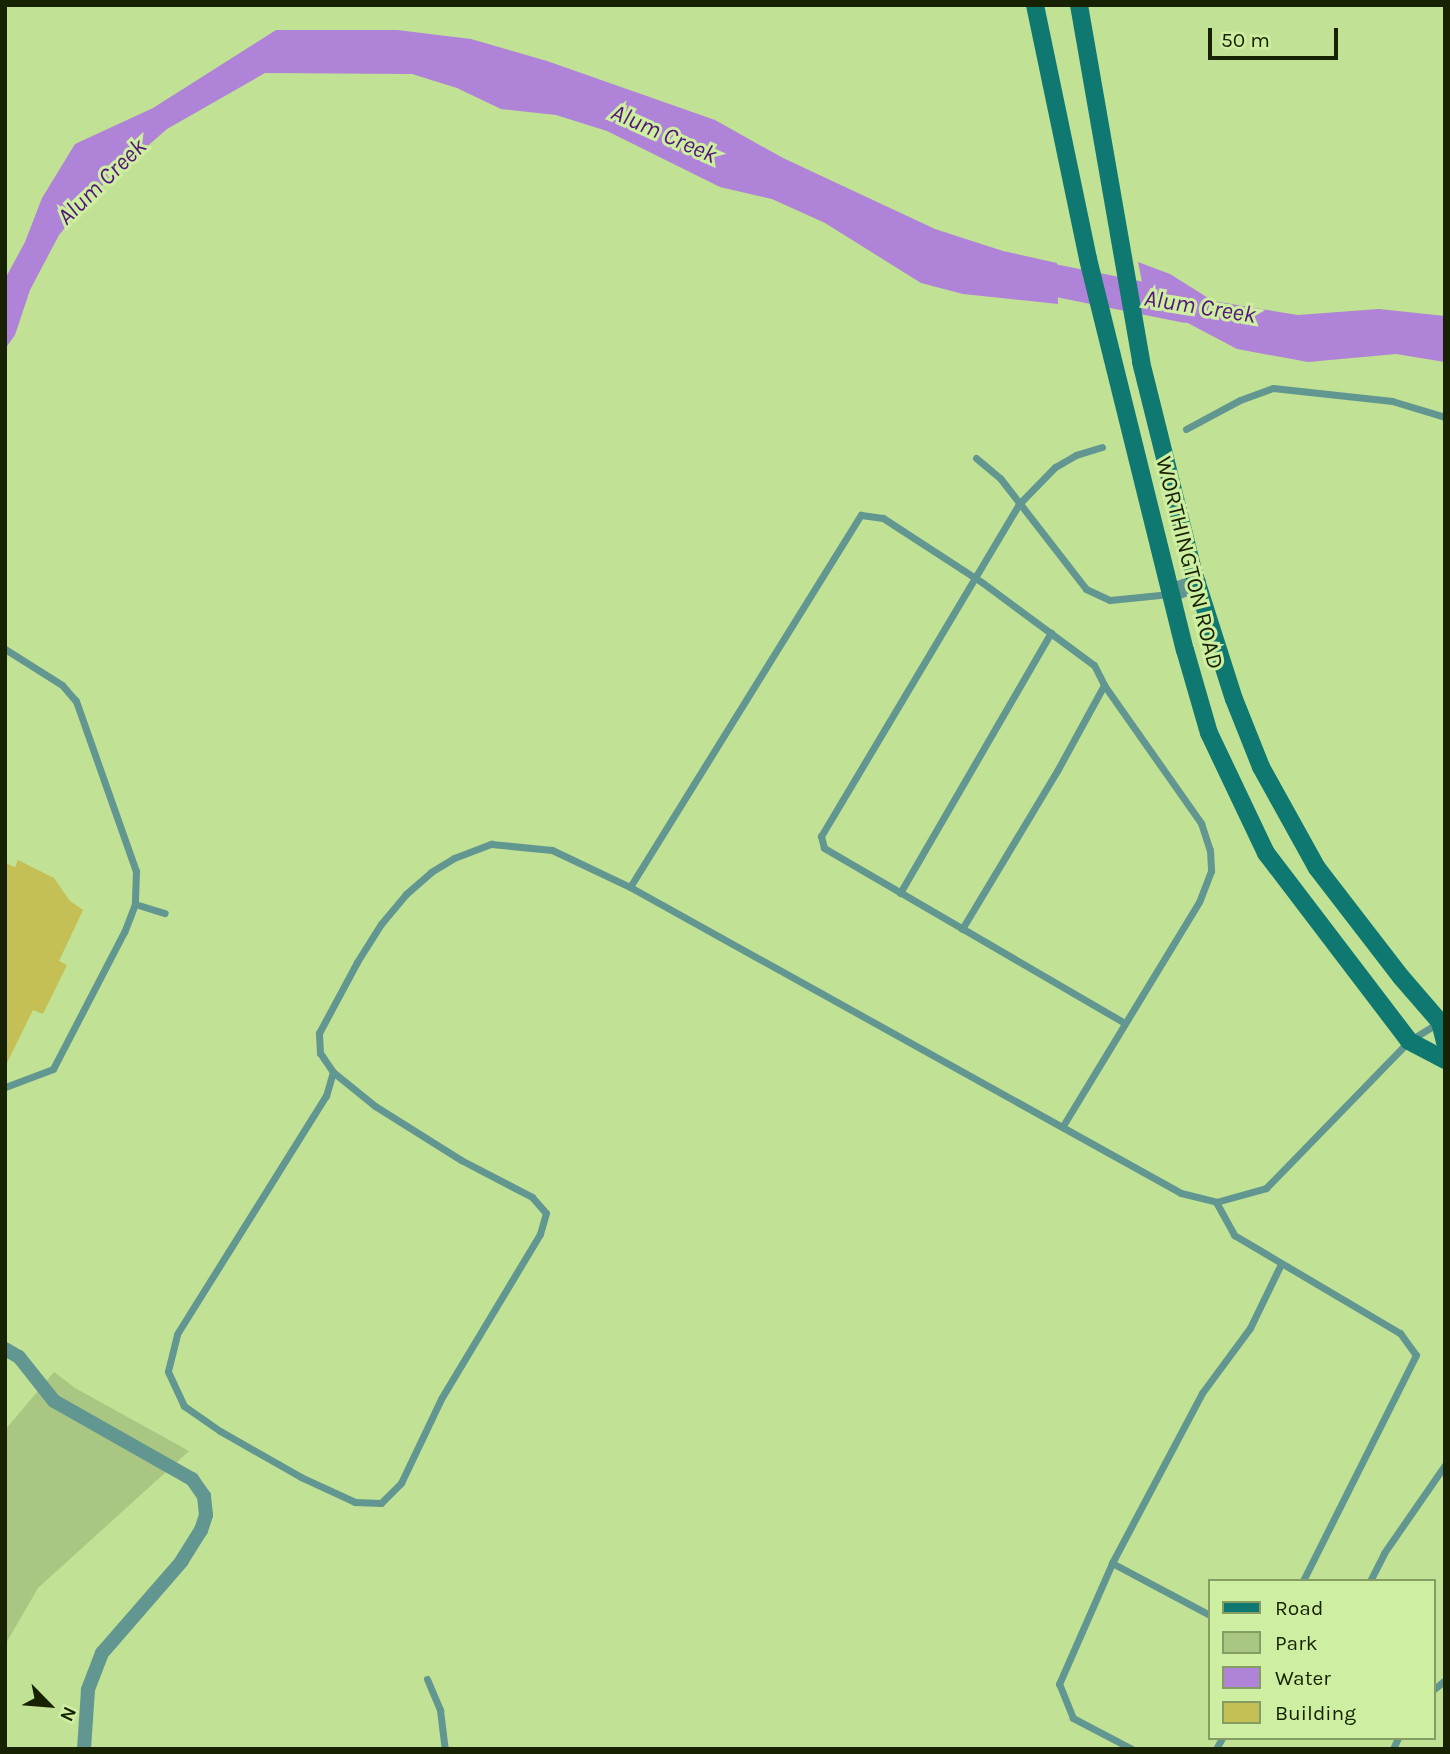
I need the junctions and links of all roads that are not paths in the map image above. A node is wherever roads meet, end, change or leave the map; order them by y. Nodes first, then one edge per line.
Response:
1 (1035, 5) edge
2 (1079, 5) edge
3 (1445, 417) edge
4 (1186, 429) dead end
5 (1102, 447) dead end
6 (976, 458) dead end
7 (1019, 504) junction
8 (975, 578) junction
9 (1197, 583) junction
10 (1171, 593) junction
11 (1051, 633) junction
12 (5, 649) edge
13 (1104, 685) junction
14 (630, 887) junction
15 (900, 893) junction
16 (135, 904) junction
17 (165, 913) dead end
18 (961, 929) junction
19 (1443, 1019) edge
20 (1125, 1023) junction
21 (1409, 1041) junction
22 (1445, 1042) edge
23 (1445, 1060) edge
24 (333, 1072) junction
25 (5, 1087) edge
26 (1062, 1127) junction
27 (1216, 1202) junction
28 (1281, 1264) junction
29 (5, 1349) edge
30 (1445, 1465) edge
31 (1112, 1563) junction
32 (1304, 1579) edge
33 (1371, 1579) edge
34 (1208, 1614) edge
35 (427, 1679) dead end
36 (85, 1749) edge
37 (445, 1749) edge
38 (1132, 1749) edge

1 - 10 main road, WORTHINGTON ROAD
2 - 9 main road, WORTHINGTON ROAD
3 - 4 lane
5 - 7 lane
6 - 7 lane
7 - 8 lane
7 - 10 lane
8 - 11 lane
8 - 14 lane
8 - 15 lane
9 - 10 street
9 - 19 main road, WORTHINGTON ROAD
10 - 21 main road, WORTHINGTON ROAD
11 - 13 lane
11 - 15 lane
12 - 16 lane
13 - 18 lane
13 - 20 lane
14 - 24 lane
14 - 26 lane
15 - 18 lane
16 - 17 lane
16 - 25 lane
18 - 20 lane
19 - 21 lane
19 - 22 main road, WORTHINGTON ROAD
20 - 26 lane
21 - 23 main road, WORTHINGTON ROAD
21 - 27 lane
24 - 24 lane
26 - 27 lane
27 - 28 lane
28 - 31 lane
28 - 32 lane
29 - 36 street
30 - 33 lane
31 - 34 lane
31 - 38 lane
35 - 37 lane

